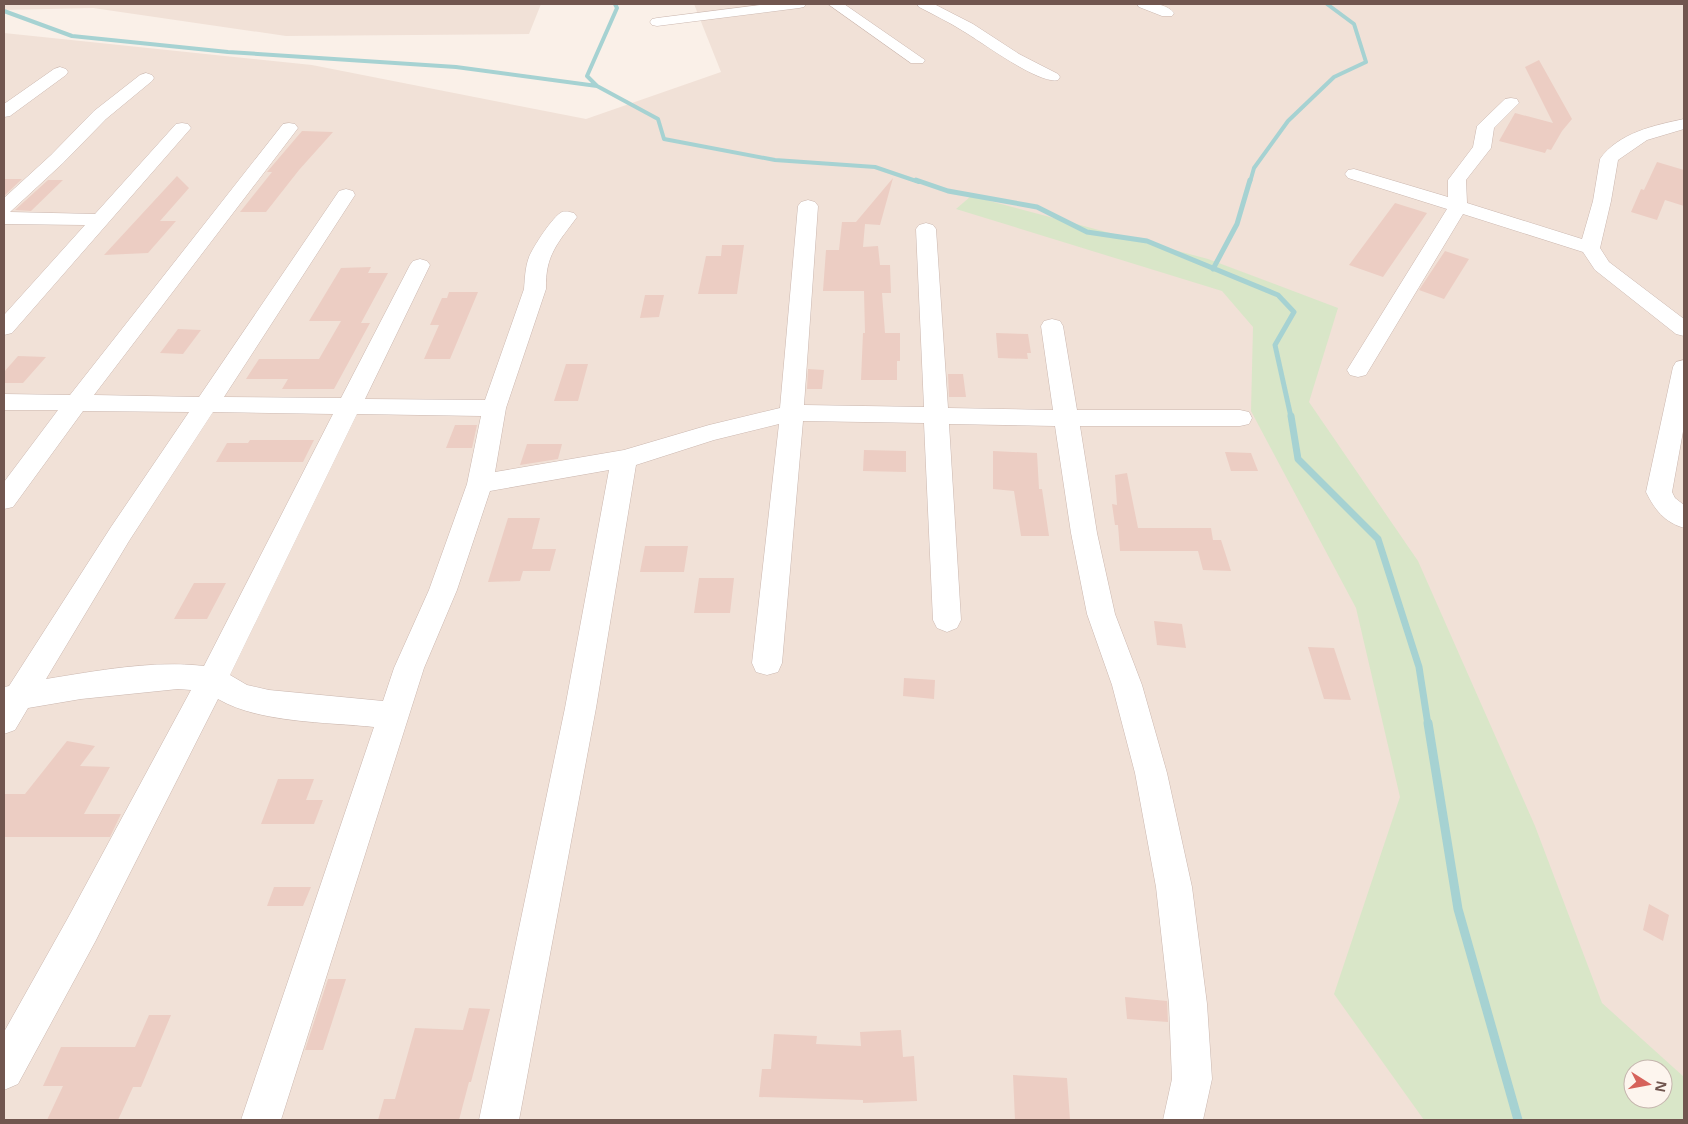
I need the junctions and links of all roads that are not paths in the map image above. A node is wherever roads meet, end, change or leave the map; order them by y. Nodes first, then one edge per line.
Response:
1 (799, 4) edge
2 (836, 4) edge
3 (924, 4) edge
4 (1144, 4) edge
5 (1167, 14) dead end
6 (657, 22) dead end
7 (917, 60) dead end
8 (60, 72) dead end
9 (1052, 77) dead end
10 (146, 78) dead end
11 (1512, 103) dead end
12 (4, 112) edge
13 (1684, 124) edge
14 (182, 128) dead end
15 (289, 128) dead end
16 (1354, 174) dead end
17 (346, 195) dead end
18 (808, 206) dead end
19 (1458, 206) junction
20 (4, 208) edge
21 (568, 217) dead end
22 (4, 218) edge
23 (100, 220) junction
24 (926, 229) dead end
25 (1590, 248) junction
26 (420, 265) dead end
27 (1052, 326) dead end
28 (4, 328) edge
29 (1684, 329) edge
30 (1684, 367) edge
31 (1358, 370) dead end
32 (4, 402) edge
33 (76, 402) junction
34 (208, 405) junction
35 (348, 406) junction
36 (494, 408) junction
37 (792, 414) junction
38 (936, 417) junction
39 (1066, 418) junction
40 (1240, 418) dead end
41 (624, 459) junction
42 (480, 484) junction
43 (4, 500) edge
44 (1684, 518) edge
45 (947, 620) dead end
46 (767, 663) dead end
47 (212, 680) junction
48 (9, 706) edge
49 (393, 716) junction
50 (4, 1070) edge
51 (261, 1120) edge
52 (499, 1120) edge
53 (1183, 1120) edge

1 - 6 street
2 - 7 street
3 - 9 street
4 - 5 street
8 - 12 street
10 - 20 street
11 - 19 street
13 - 25 street
14 - 23 street
15 - 33 street
16 - 19 street
17 - 34 street
18 - 37 street
19 - 25 street
19 - 31 street
21 - 36 street
22 - 23 street
23 - 28 street
24 - 38 street
25 - 29 street
26 - 35 street
27 - 39 street
30 - 44 street
32 - 33 street
33 - 34 street
33 - 43 street
34 - 35 street
34 - 48 street
35 - 36 street
35 - 47 street
36 - 42 street
37 - 38 street
37 - 41 street
37 - 46 street
38 - 39 street
38 - 45 street
39 - 40 street
39 - 53 street
41 - 42 street
41 - 52 street
42 - 49 street
47 - 48 street
47 - 49 street
47 - 50 street
49 - 51 street

